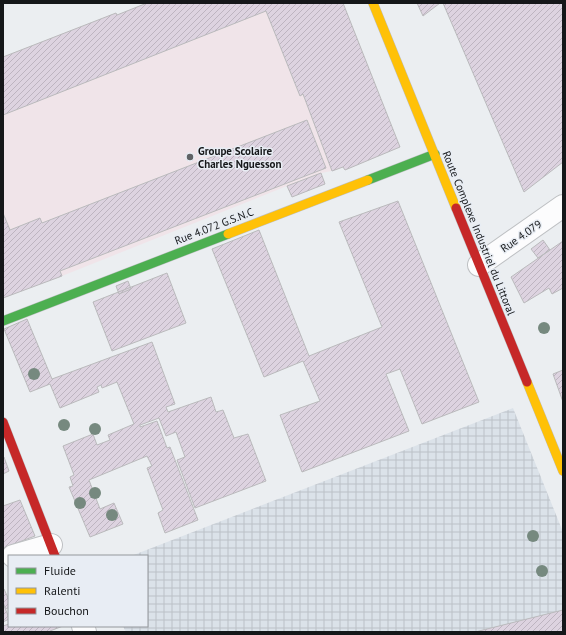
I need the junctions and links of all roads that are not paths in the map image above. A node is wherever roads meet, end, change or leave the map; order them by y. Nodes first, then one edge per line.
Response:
1 (373, 3) edge
2 (434, 154) junction
3 (563, 206) edge
4 (479, 265) junction
5 (3, 321) edge
6 (3, 422) edge
7 (563, 472) edge
8 (53, 550) edge
9 (20, 555) edge

1 - 2 street, Route Complexe Industriel du Littoral
2 - 4 street, Route Complexe Industriel du Littoral
2 - 5 street, Rue 4.072 G.S.N.C
3 - 4 street, Rue 4.079
4 - 7 street, Route Complexe Industriel du Littoral
6 - 8 street
8 - 9 street

